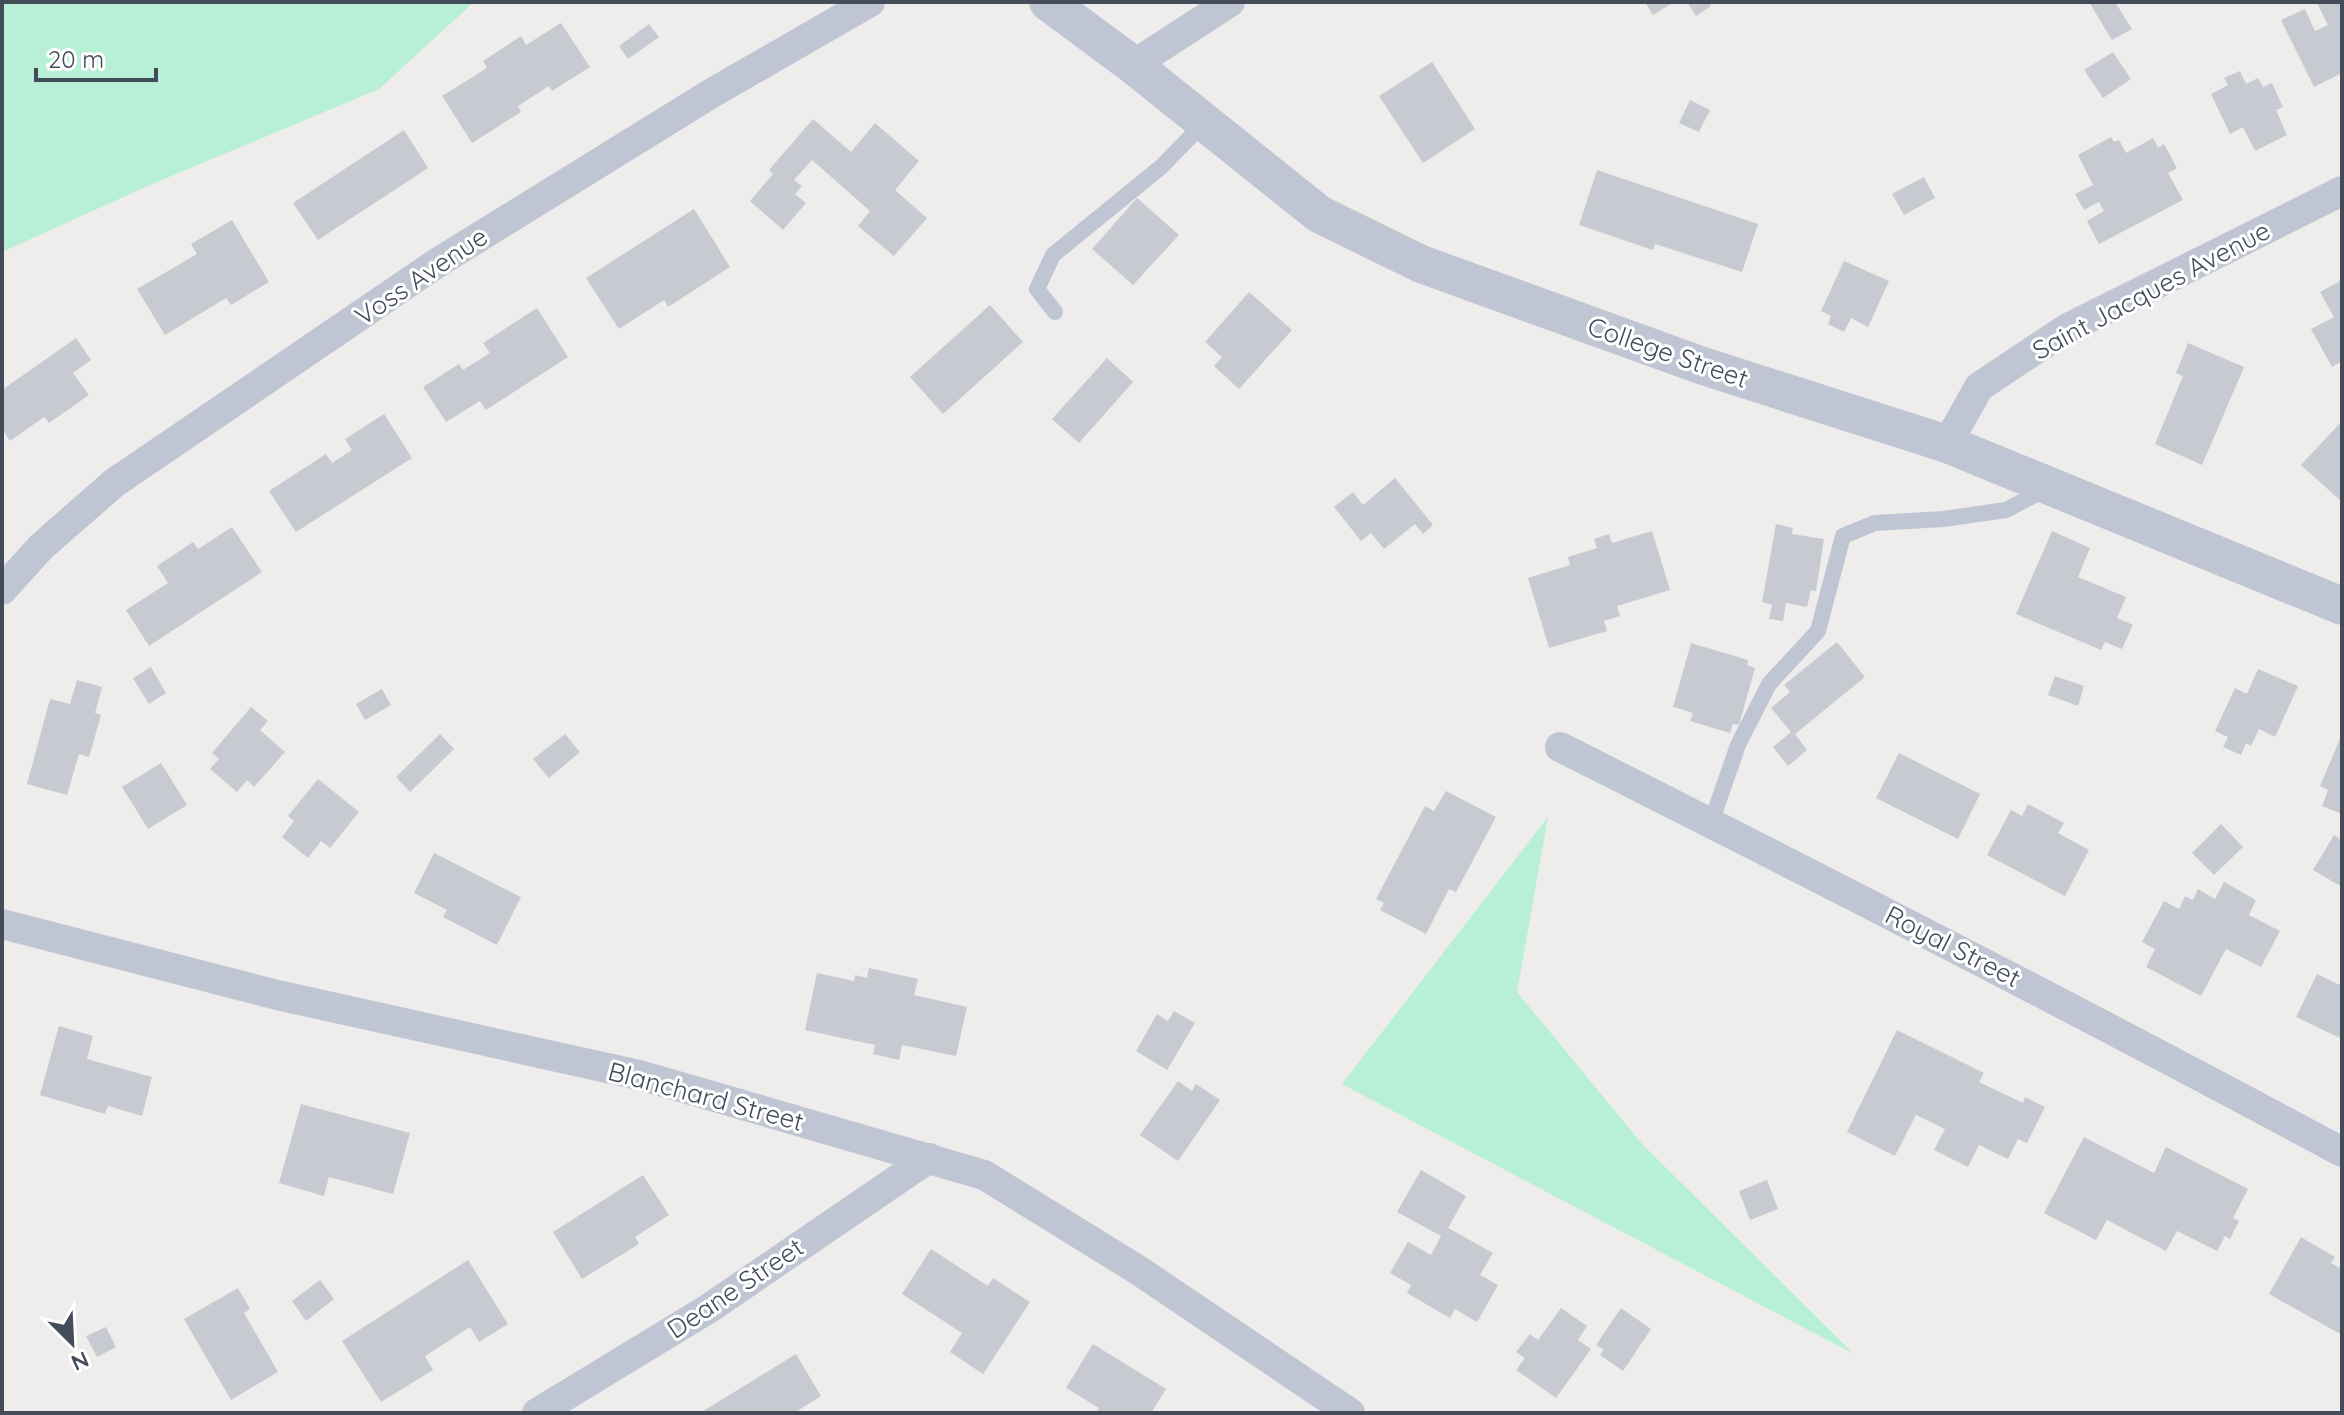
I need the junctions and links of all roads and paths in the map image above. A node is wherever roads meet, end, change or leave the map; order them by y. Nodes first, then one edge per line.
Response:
1 (870, 2) edge
2 (1048, 2) edge
3 (1230, 2) edge
4 (1133, 65) junction
5 (1204, 123) junction
6 (2342, 191) edge
7 (1055, 312) dead end
8 (1947, 444) junction
9 (2051, 487) junction
10 (2, 590) edge
11 (2342, 606) edge
12 (1560, 747) dead end
13 (1711, 823) junction
14 (3, 927) edge
15 (2342, 1152) edge
16 (929, 1158) junction
17 (537, 1413) edge
18 (1350, 1413) edge

1 - 10 street, Voss Avenue
2 - 4 street, College Street
3 - 4 street
4 - 5 street, College Street
5 - 7 lane
5 - 8 street, College Street
6 - 8 street, Saint Jacques Avenue
8 - 9 street, College Street
9 - 11 street, College Street
9 - 13 lane
12 - 13 street, Royal Street
13 - 15 street, Royal Street
14 - 16 street, Blanchard Street
16 - 17 street, Deane Street
16 - 18 street, Blanchard Street

